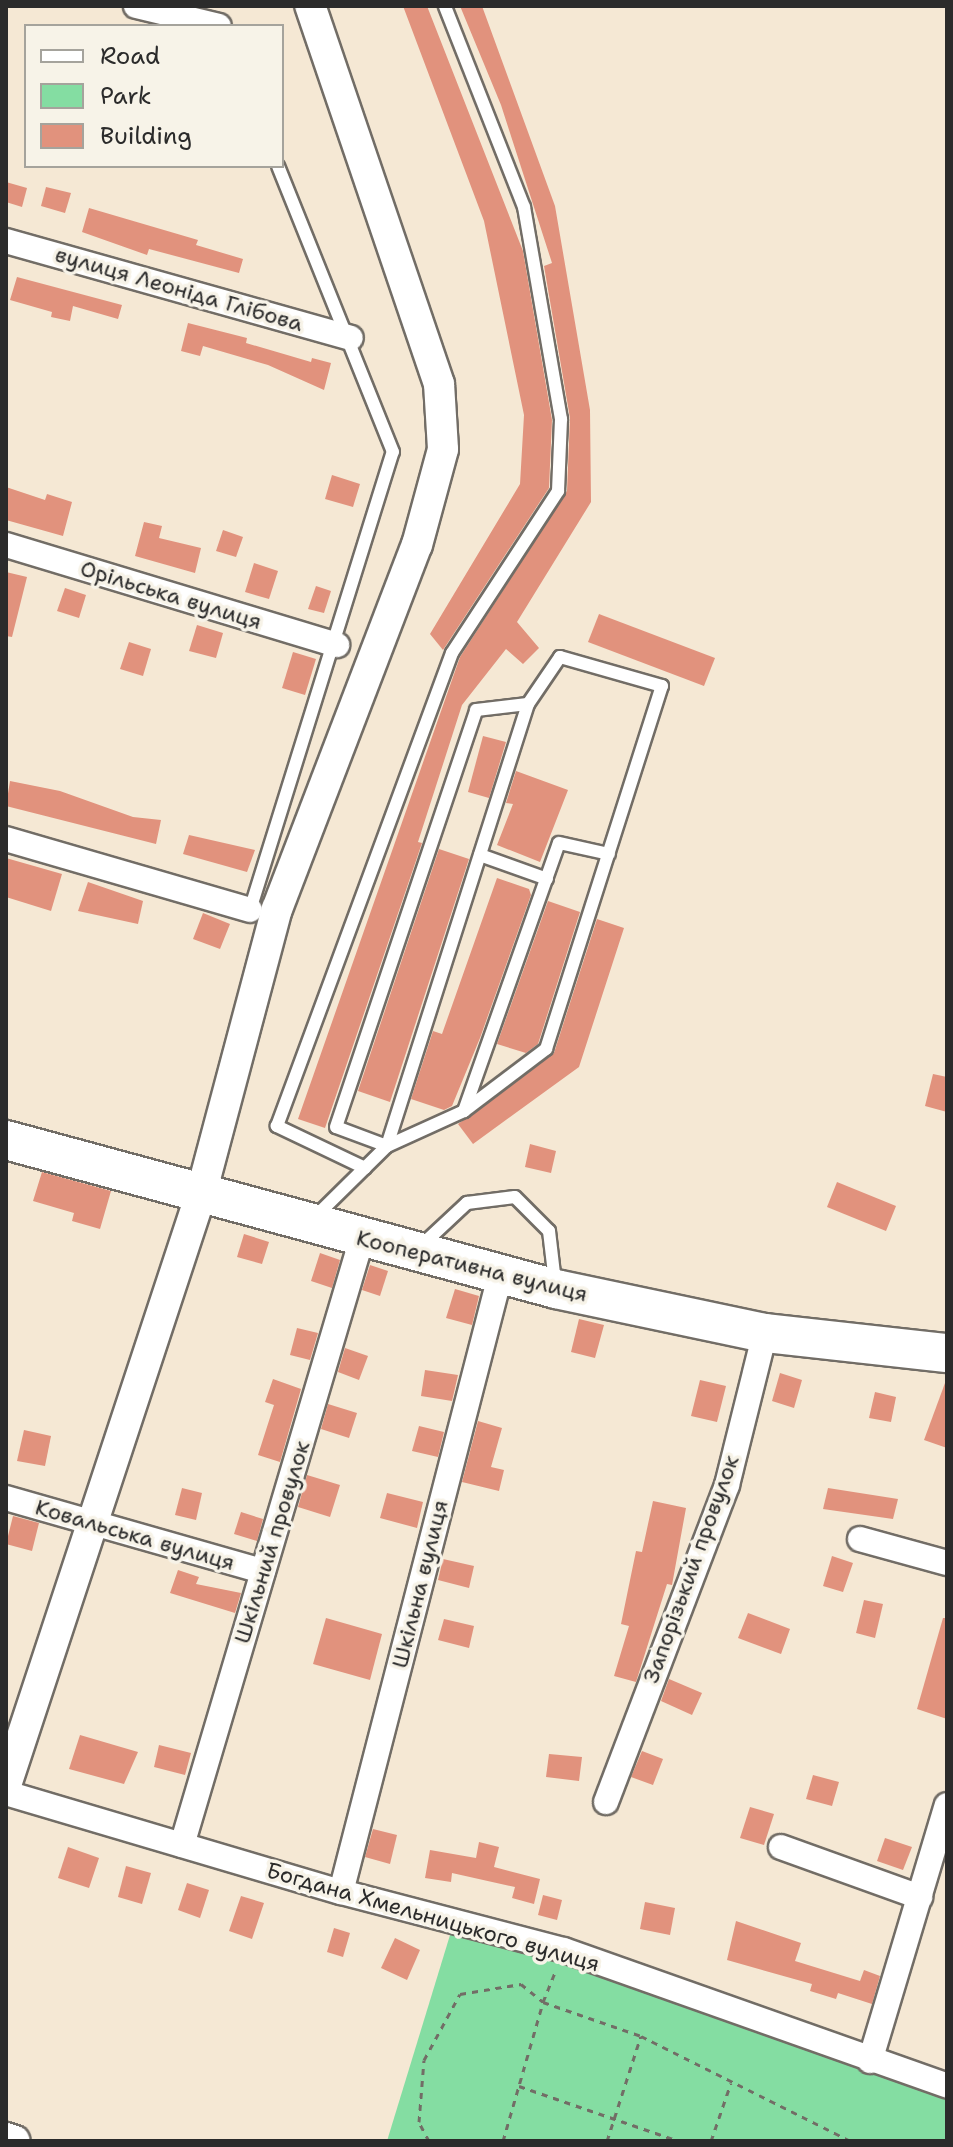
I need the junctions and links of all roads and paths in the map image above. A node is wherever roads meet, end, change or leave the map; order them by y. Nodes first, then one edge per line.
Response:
1 (136, 6) edge
2 (310, 6) edge
3 (445, 6) edge
4 (211, 24) edge
5 (279, 168) edge
6 (6, 241) edge
7 (351, 338) junction
8 (6, 545) edge
9 (337, 645) junction
10 (528, 704) junction
11 (6, 839) edge
12 (609, 854) junction
13 (480, 855) junction
14 (547, 879) junction
15 (250, 910) joint
16 (464, 1111) junction
17 (6, 1140) edge
18 (387, 1146) junction
19 (365, 1168) junction
20 (201, 1194) junction
21 (308, 1224) junction
22 (362, 1238) junction
23 (414, 1252) junction
24 (500, 1276) junction
25 (556, 1289) junction
26 (765, 1333) junction
27 (947, 1353) edge
28 (6, 1498) edge
29 (92, 1524) junction
30 (860, 1539) dead end
31 (947, 1563) edge
32 (263, 1571) junction
33 (6, 1785) edge
34 (6, 1793) edge
35 (606, 1802) dead end
36 (947, 1805) edge
37 (182, 1845) junction
38 (781, 1847) dead end
39 (341, 1892) junction
40 (920, 1897) junction
41 (564, 1950) junction
42 (543, 2002) junction
43 (641, 2036) junction
44 (870, 2061) junction
45 (731, 2083) junction
46 (519, 2086) junction
47 (947, 2086) edge
48 (613, 2118) junction
49 (6, 2138) edge
50 (842, 2139) edge
51 (15, 2141) edge
52 (429, 2141) edge
53 (503, 2141) edge
54 (607, 2141) edge
55 (679, 2141) edge
56 (711, 2141) edge
57 (851, 2141) edge

1 - 4 street
2 - 20 street
3 - 19 lane
5 - 7 lane
6 - 7 street, вулиця Леоніда Глібова
7 - 9 lane
8 - 9 street, Орільська вулиця
9 - 15 lane
10 - 12 lane
10 - 13 lane
10 - 18 lane
11 - 15 street
12 - 14 lane
12 - 16 lane
13 - 14 lane
13 - 18 lane
14 - 16 lane
16 - 18 lane
17 - 20 main road, Кооперативна вулиця
18 - 19 lane
19 - 21 lane
20 - 21 main road, Кооперативна вулиця
20 - 29 street
21 - 22 main road, Кооперативна вулиця
22 - 23 main road, Кооперативна вулиця
22 - 32 street, Шкільний провулок
23 - 24 main road, Кооперативна вулиця
23 - 25 lane
24 - 25 main road, Кооперативна вулиця
24 - 39 street, Шкільна вулиця
25 - 26 main road, Кооперативна вулиця
26 - 27 main road, Кооперативна вулиця
26 - 35 street, Запорізький провулок
28 - 29 street, Ковальська вулиця
29 - 32 street, Ковальська вулиця
29 - 33 street
30 - 31 street
32 - 37 street, Шкільний провулок
34 - 37 street, Богдана Хмельницького вулиця
36 - 40 street
37 - 39 street, Богдана Хмельницького вулиця
38 - 40 street
39 - 41 street, Богдана Хмельницького вулиця
40 - 44 street
41 - 42 path
41 - 44 street, Богдана Хмельницького вулиця
42 - 43 path
42 - 46 path
42 - 52 path
43 - 45 path
43 - 48 path
44 - 47 street, Богдана Хмельницького вулиця
45 - 50 path
45 - 56 path
46 - 48 path
46 - 53 path
48 - 54 path
48 - 55 path
49 - 51 street
50 - 57 path

